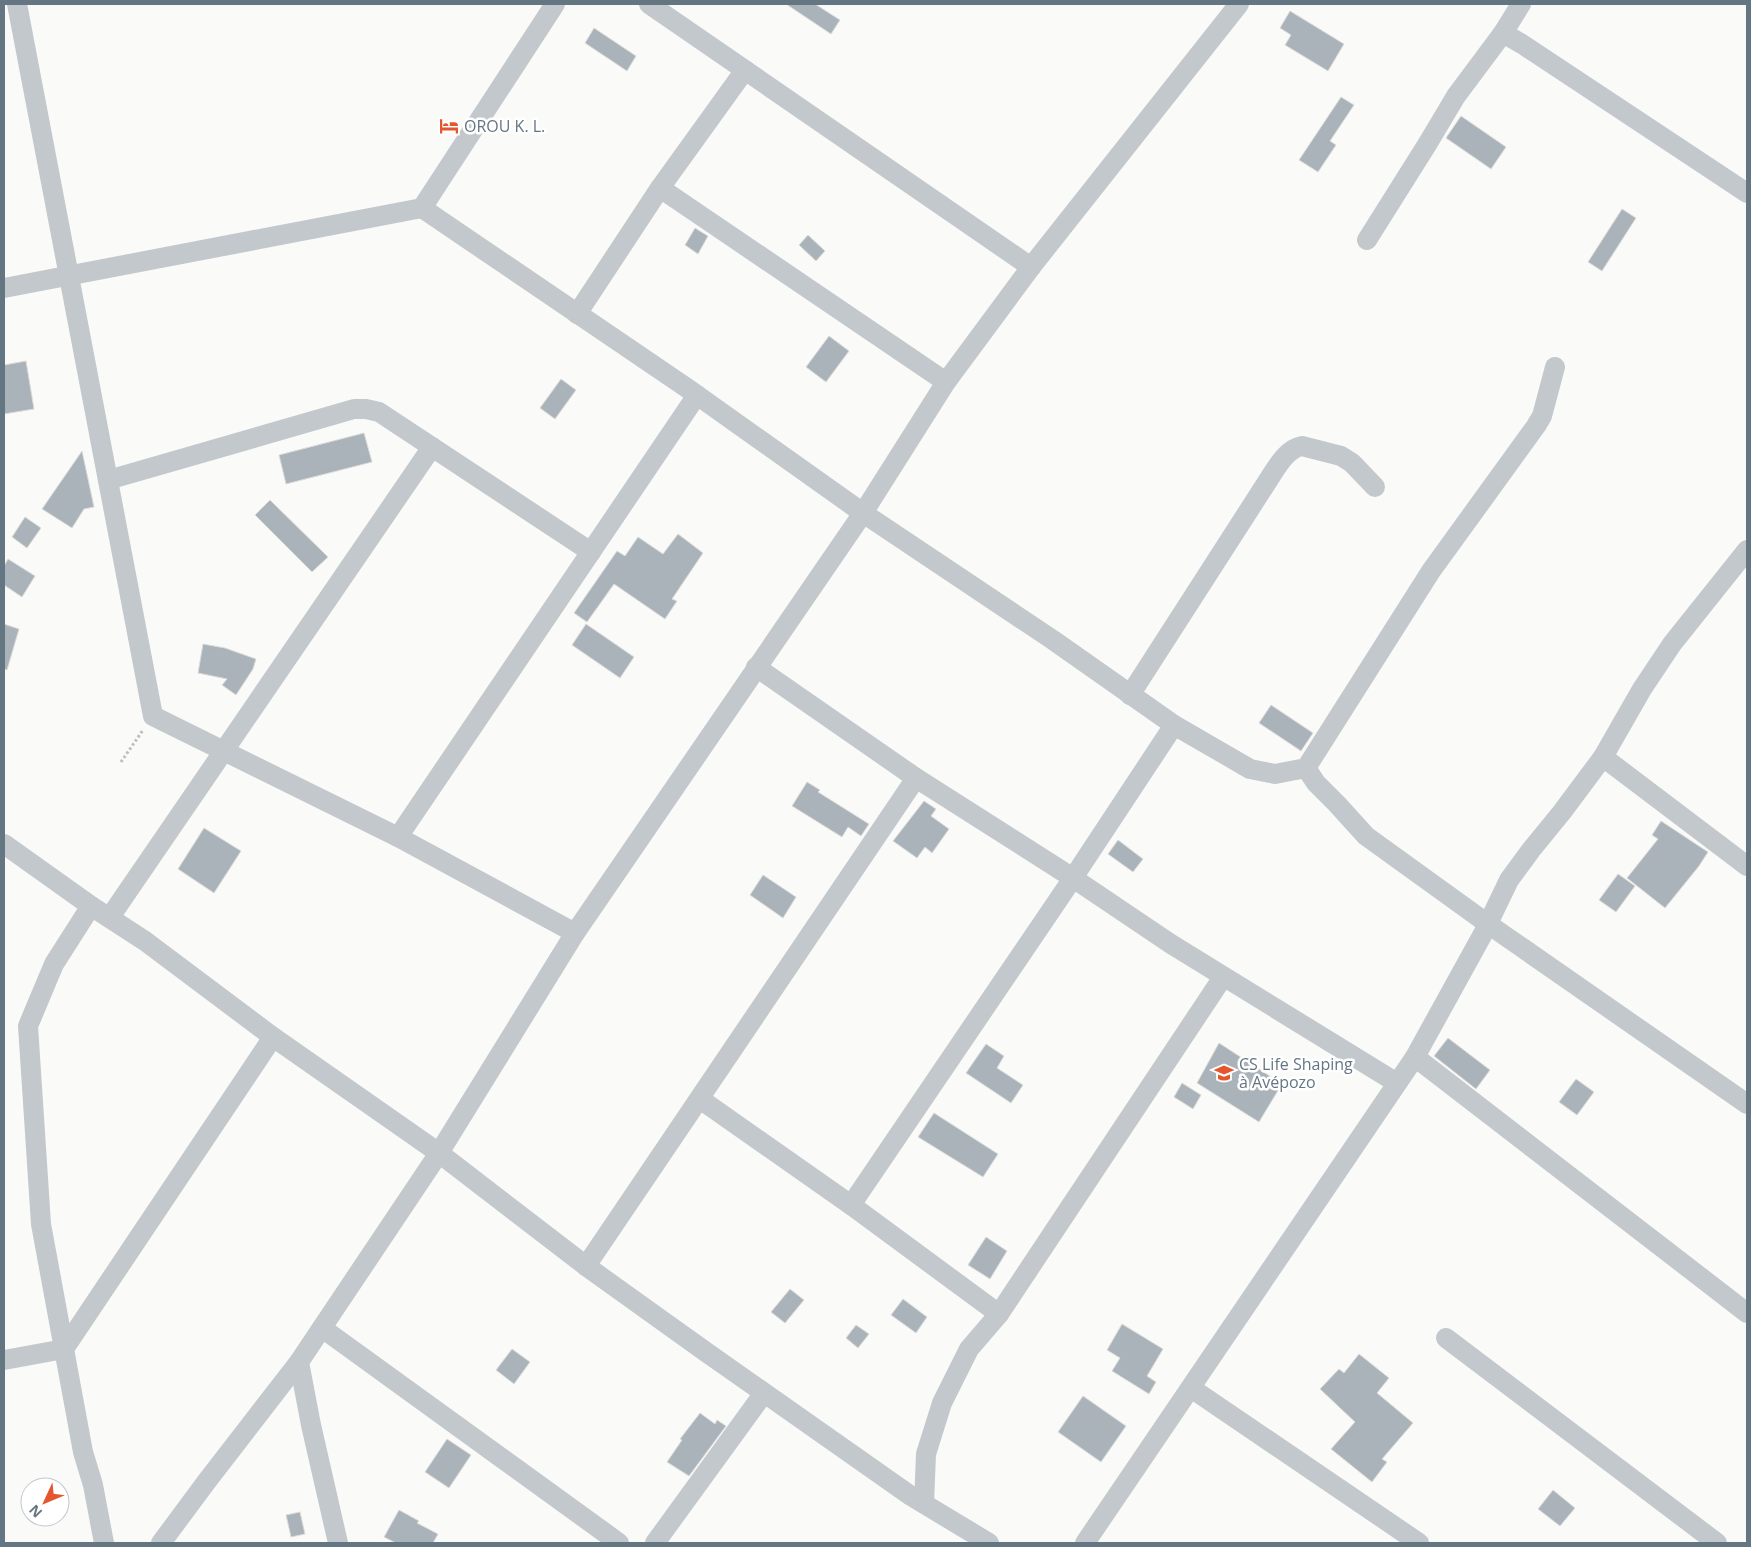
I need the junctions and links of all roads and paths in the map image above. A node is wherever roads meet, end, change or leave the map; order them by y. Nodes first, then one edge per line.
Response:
1 (17, 4) edge
2 (555, 4) edge
3 (649, 4) edge
4 (1239, 4) edge
5 (1520, 4) edge
6 (1503, 33) junction
7 (745, 70) junction
8 (660, 188) junction
9 (1747, 194) edge
10 (422, 208) junction
11 (1367, 240) dead end
12 (1031, 267) junction
13 (69, 277) junction
14 (4, 288) edge
15 (577, 314) junction
16 (1555, 367) dead end
17 (946, 382) junction
18 (696, 395) junction
19 (432, 447) junction
20 (108, 480) junction
21 (1375, 487) dead end
22 (863, 513) junction
23 (1747, 550) edge
24 (591, 552) junction
25 (756, 667) junction
26 (1130, 695) junction
27 (153, 716) junction
28 (1174, 725) junction
29 (223, 751) junction
30 (1603, 757) junction
31 (122, 762) dead end
32 (1306, 768) junction
33 (916, 778) junction
34 (398, 837) junction
35 (4, 844) edge
36 (1747, 866) edge
37 (1073, 878) junction
38 (91, 906) junction
39 (110, 917) junction
40 (1488, 924) junction
41 (575, 933) junction
42 (1223, 977) junction
43 (273, 1037) junction
44 (1415, 1057) junction
45 (1397, 1083) junction
46 (700, 1099) junction
47 (1747, 1104) edge
48 (439, 1154) junction
49 (851, 1205) junction
50 (586, 1266) junction
51 (1747, 1313) edge
52 (999, 1314) junction
53 (322, 1328) junction
54 (1446, 1338) dead end
55 (64, 1349) junction
56 (4, 1360) edge
57 (299, 1362) junction
58 (1191, 1388) junction
59 (764, 1393) junction
60 (924, 1503) junction
61 (104, 1543) edge
62 (161, 1543) edge
63 (338, 1543) edge
64 (619, 1543) edge
65 (655, 1543) edge
66 (989, 1543) edge
67 (1085, 1543) edge
68 (1419, 1543) edge
69 (1717, 1543) edge

1 - 13 street
2 - 10 street
3 - 7 street
4 - 12 street
5 - 6 street
6 - 9 street
6 - 11 street
7 - 8 street
7 - 12 street
8 - 15 street
8 - 17 street
10 - 13 street
10 - 15 street
12 - 17 street
13 - 14 street
13 - 20 street
15 - 18 street
16 - 32 street
17 - 22 street
18 - 22 street
18 - 24 street
19 - 20 street
19 - 24 street
19 - 29 street
20 - 27 street
21 - 26 street
22 - 25 street
22 - 26 street
23 - 30 street
24 - 34 street
25 - 33 street
25 - 41 street
26 - 28 street
27 - 29 street
27 - 31 path
28 - 32 street
28 - 37 street
29 - 34 street
29 - 39 street
30 - 36 street
30 - 40 street
32 - 40 street
33 - 37 street
33 - 46 street
34 - 41 street
35 - 38 street
37 - 42 street
37 - 49 street
38 - 39 street
38 - 55 street
39 - 43 street
40 - 44 street
40 - 47 street
41 - 48 street
42 - 45 street
42 - 52 street
43 - 48 street
43 - 55 street
44 - 45 street
44 - 51 street
45 - 58 street
46 - 49 street
46 - 50 street
48 - 50 street
48 - 53 street
49 - 52 street
50 - 59 street
52 - 60 street
53 - 57 street
53 - 64 street
54 - 69 street
55 - 56 street
55 - 61 street
57 - 62 street
57 - 63 street
58 - 67 street
58 - 68 street
59 - 60 street
59 - 65 street
60 - 66 street

